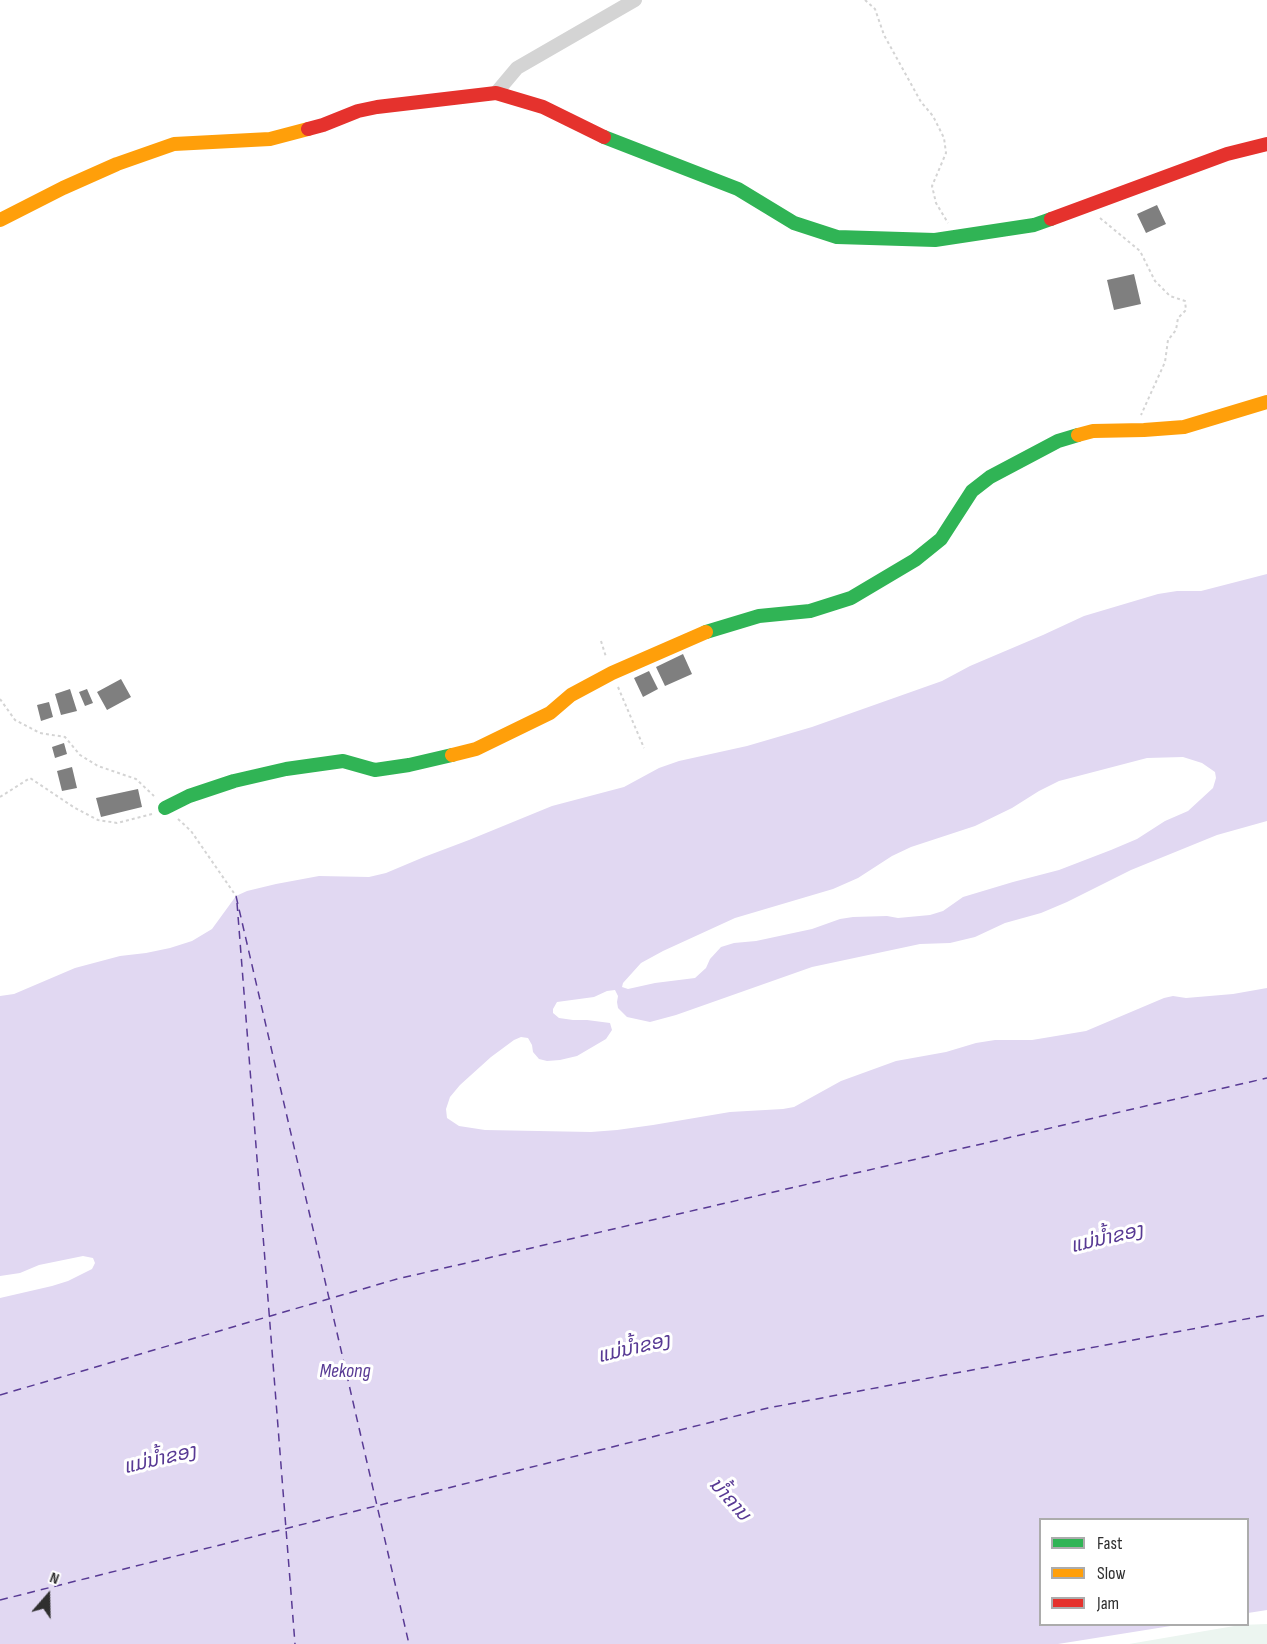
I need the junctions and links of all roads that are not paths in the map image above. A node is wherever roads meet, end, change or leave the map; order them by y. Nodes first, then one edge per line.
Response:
1 (635, 0) edge
2 (496, 93) junction
3 (1267, 144) edge
4 (0, 220) edge
5 (1267, 402) edge
6 (165, 808) road end

1 - 2 street
2 - 3 street
2 - 4 street
5 - 6 street

